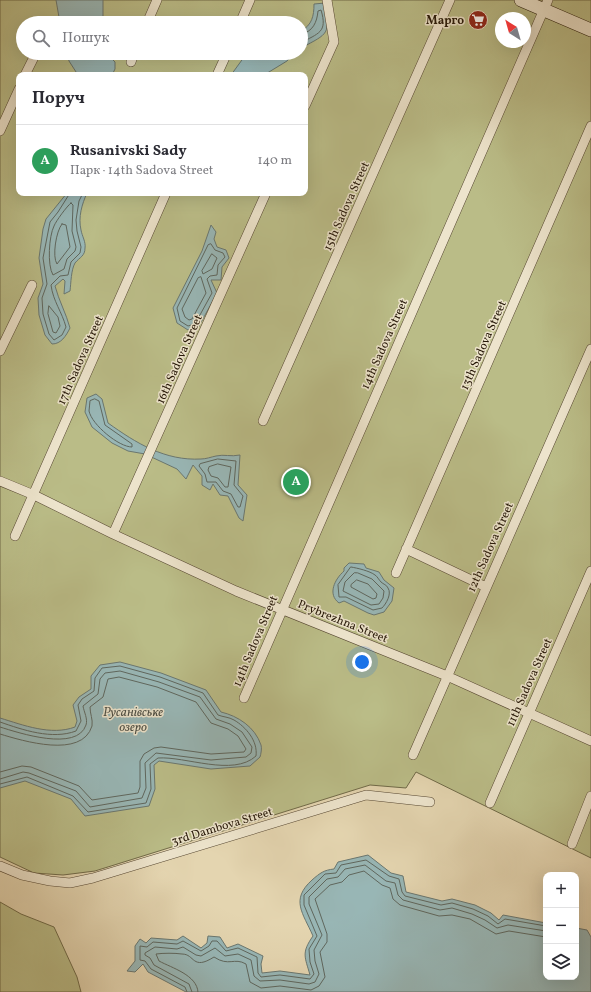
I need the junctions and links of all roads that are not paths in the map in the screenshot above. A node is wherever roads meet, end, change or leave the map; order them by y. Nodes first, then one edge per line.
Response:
1 (157, 0) edge
2 (250, 0) edge
3 (327, 0) edge
4 (450, 0) edge
5 (521, 0) edge
6 (546, 5) edge
7 (150, 16) edge
8 (243, 16) edge
9 (591, 30) edge
10 (33, 60) edge
11 (224, 60) edge
12 (27, 72) edge
13 (218, 72) edge
14 (16, 96) edge
15 (308, 99) edge
16 (591, 126) edge
17 (0, 131) edge
18 (165, 196) edge
19 (265, 196) edge
20 (32, 285) dead end
21 (591, 349) edge
22 (0, 352) edge
23 (263, 422) dead end
24 (0, 481) edge
25 (34, 494) junction
26 (113, 534) junction
27 (15, 536) dead end
28 (406, 550) junction
29 (591, 571) edge
30 (396, 573) dead end
31 (486, 587) junction
32 (281, 610) junction
33 (447, 676) junction
34 (244, 698) dead end
35 (529, 712) junction
36 (591, 741) edge
37 (413, 755) dead end
38 (591, 796) edge
39 (430, 802) dead end
40 (490, 803) dead end
41 (572, 844) dead end
42 (0, 866) edge

1 - 7 street
2 - 8 street
3 - 15 street
4 - 23 street, 15th Sadova Street
5 - 6 main road
6 - 9 main road
6 - 32 street, 14th Sadova Street
10 - 12 street
11 - 13 street
14 - 17 street
16 - 28 street, 13th Sadova Street
18 - 25 street, 17th Sadova Street
19 - 26 street, 16th Sadova Street
20 - 22 street
21 - 31 street, 12th Sadova Street
24 - 25 street, Prybrezhna Street
25 - 26 street, Prybrezhna Street
25 - 27 street, 17th Sadova Street
26 - 32 street, Prybrezhna Street
28 - 30 street, 13th Sadova Street
28 - 31 street
29 - 35 street, 11th Sadova Street
31 - 33 street, 12th Sadova Street
32 - 33 street, Prybrezhna Street
32 - 34 street, 14th Sadova Street
33 - 35 street, Prybrezhna Street
33 - 37 street, 12th Sadova Street
35 - 36 street, Prybrezhna Street
35 - 40 street, 11th Sadova Street
38 - 41 street
39 - 42 street, 3rd Dambova Street

